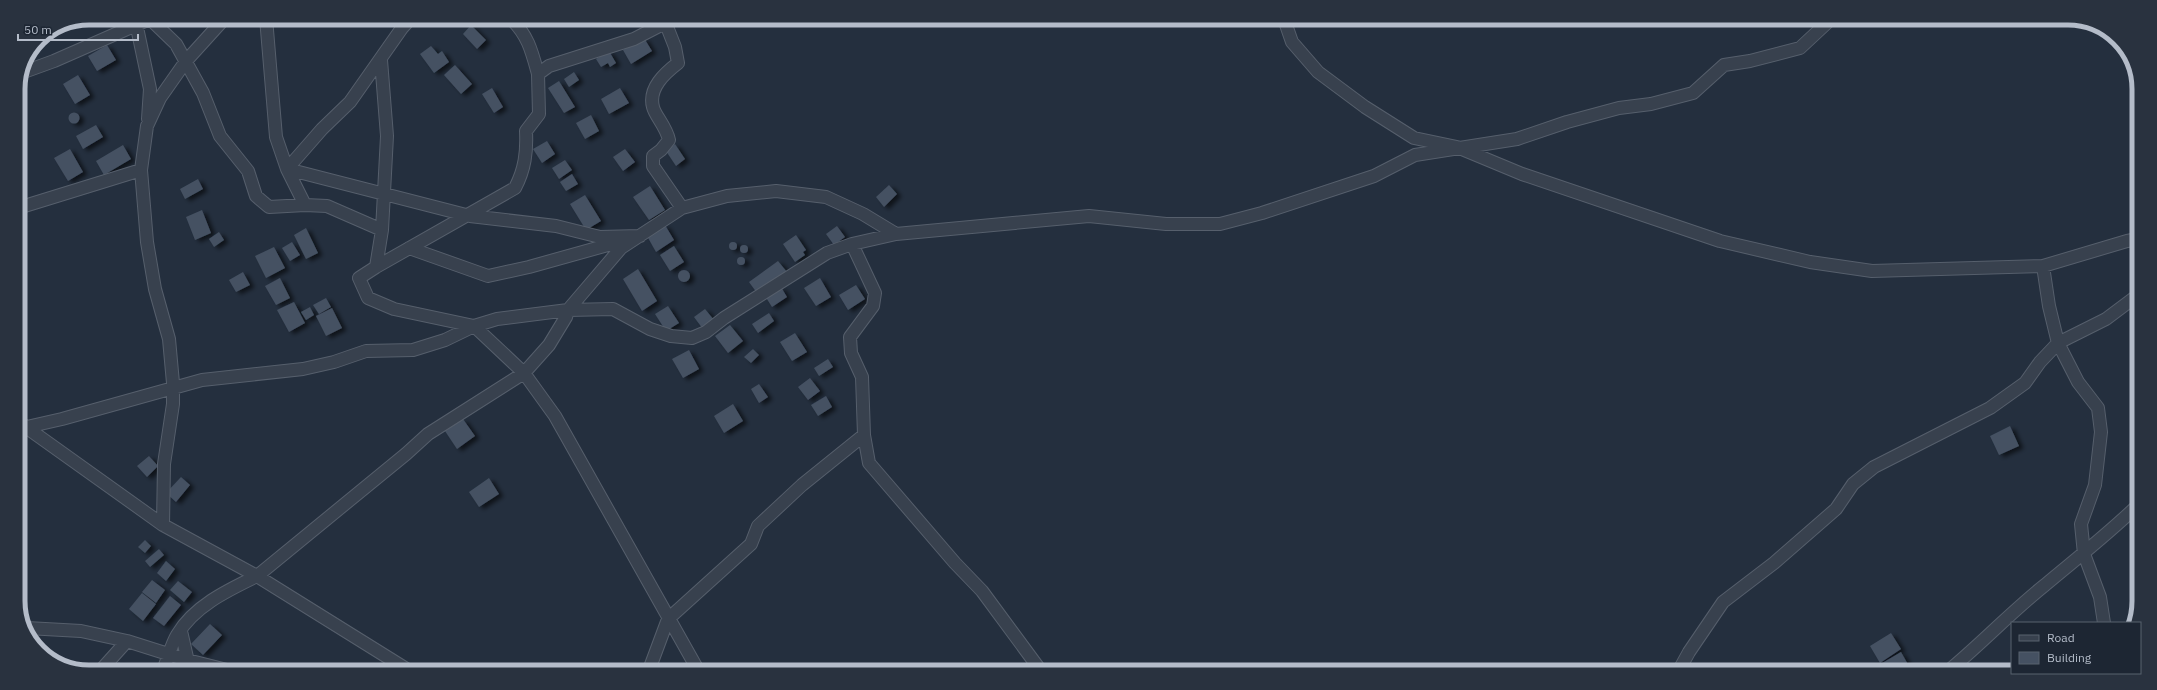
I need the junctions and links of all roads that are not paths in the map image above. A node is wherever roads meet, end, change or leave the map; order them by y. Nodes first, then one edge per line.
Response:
1 (128, 25) edge
2 (137, 25) edge
3 (157, 25) edge
4 (219, 25) edge
5 (267, 25) edge
6 (405, 25) edge
7 (518, 25) edge
8 (658, 25) edge
9 (667, 25) edge
10 (1286, 25) edge
11 (1825, 25) edge
12 (381, 60) junction
13 (186, 61) junction
14 (28, 70) edge
15 (538, 74) junction
16 (147, 126) junction
17 (1457, 147) junction
18 (287, 169) junction
19 (141, 170) junction
20 (384, 193) junction
21 (305, 205) junction
22 (25, 206) edge
23 (682, 208) junction
24 (470, 216) junction
25 (382, 230) junction
26 (896, 234) junction
27 (640, 236) junction
28 (2132, 240) edge
29 (852, 244) junction
30 (409, 248) junction
31 (2043, 266) junction
32 (376, 267) junction
33 (2132, 300) edge
34 (568, 310) junction
35 (474, 326) junction
36 (2058, 343) junction
37 (524, 373) junction
38 (173, 389) junction
39 (25, 425) edge
40 (25, 429) edge
41 (864, 435) junction
42 (2132, 511) edge
43 (163, 525) junction
44 (2084, 554) junction
45 (257, 576) junction
46 (668, 619) junction
47 (2104, 622) edge
48 (32, 628) edge
49 (181, 630) junction
50 (127, 641) junction
51 (170, 654) junction
52 (105, 665) edge
53 (165, 665) edge
54 (189, 665) edge
55 (400, 665) edge
56 (651, 665) edge
57 (695, 665) edge
58 (1037, 665) edge
59 (1682, 665) edge
60 (1955, 665) edge

1 - 14 street
2 - 16 street
3 - 13 street
4 - 13 street
5 - 18 street
6 - 12 street
7 - 15 street
8 - 15 street
9 - 23 street
10 - 17 street
11 - 17 street
12 - 18 street
12 - 20 street
13 - 16 street
13 - 21 street
15 - 24 street
16 - 19 street
17 - 26 street
17 - 31 street
18 - 20 street
18 - 21 street
19 - 22 street
19 - 38 street
20 - 24 street
20 - 25 street
21 - 25 street
23 - 26 street
23 - 27 street
24 - 27 street
24 - 30 street
25 - 32 street
26 - 29 street
27 - 30 street
27 - 34 street
28 - 31 street
29 - 34 street
29 - 41 street
30 - 32 street
31 - 36 street
32 - 35 street
33 - 36 street
34 - 35 street
34 - 37 street
35 - 37 street
35 - 38 street
36 - 44 street
36 - 59 street
37 - 45 street
37 - 46 street
38 - 39 street
38 - 43 street
40 - 43 street
41 - 46 street
41 - 58 street
42 - 44 street
43 - 45 street
44 - 47 street
44 - 60 street
45 - 49 street
45 - 55 street
46 - 56 street
46 - 57 street
48 - 50 street
49 - 51 street
49 - 54 street
50 - 51 street
50 - 52 street
51 - 53 street
51 - 54 street

